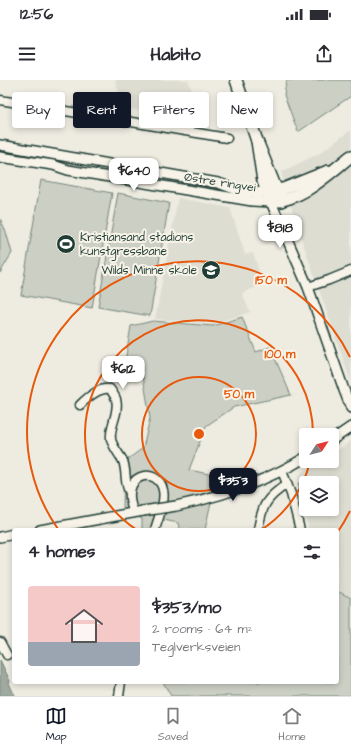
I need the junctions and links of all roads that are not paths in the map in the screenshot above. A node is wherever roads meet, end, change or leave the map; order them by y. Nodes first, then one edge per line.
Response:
1 (236, 80) edge
2 (0, 100) edge
3 (227, 138) dead end
4 (0, 145) edge
5 (351, 156) edge
6 (0, 157) edge
7 (333, 169) junction
8 (272, 191) junction
9 (276, 201) junction
10 (351, 271) edge
11 (308, 287) junction
12 (80, 405) dead end
13 (351, 408) edge
14 (351, 427) edge
15 (339, 435) edge
16 (299, 461) edge
17 (282, 471) junction
18 (287, 484) junction
19 (129, 492) junction
20 (139, 512) junction
21 (51, 528) edge
22 (156, 528) edge
23 (258, 528) edge
24 (299, 528) edge
25 (12, 534) edge
26 (0, 537) edge
27 (0, 642) edge
28 (7, 655) dead end
29 (121, 684) edge
30 (119, 696) edge

1 - 8 main road
2 - 3 street
4 - 8 street, Østre ringvei
5 - 7 main road, Østre ringvei
6 - 9 street, Østre ringvei
7 - 8 main road, Østre ringvei
7 - 9 main road, Østre ringvei
8 - 9 main road
9 - 11 street
10 - 11 street
11 - 13 street
12 - 19 street
14 - 15 street
16 - 17 street
17 - 18 street
17 - 20 street, bridge
18 - 23 street
18 - 24 street
19 - 20 street
19 - 22 street
20 - 21 street
25 - 26 street
27 - 28 street
29 - 30 street

